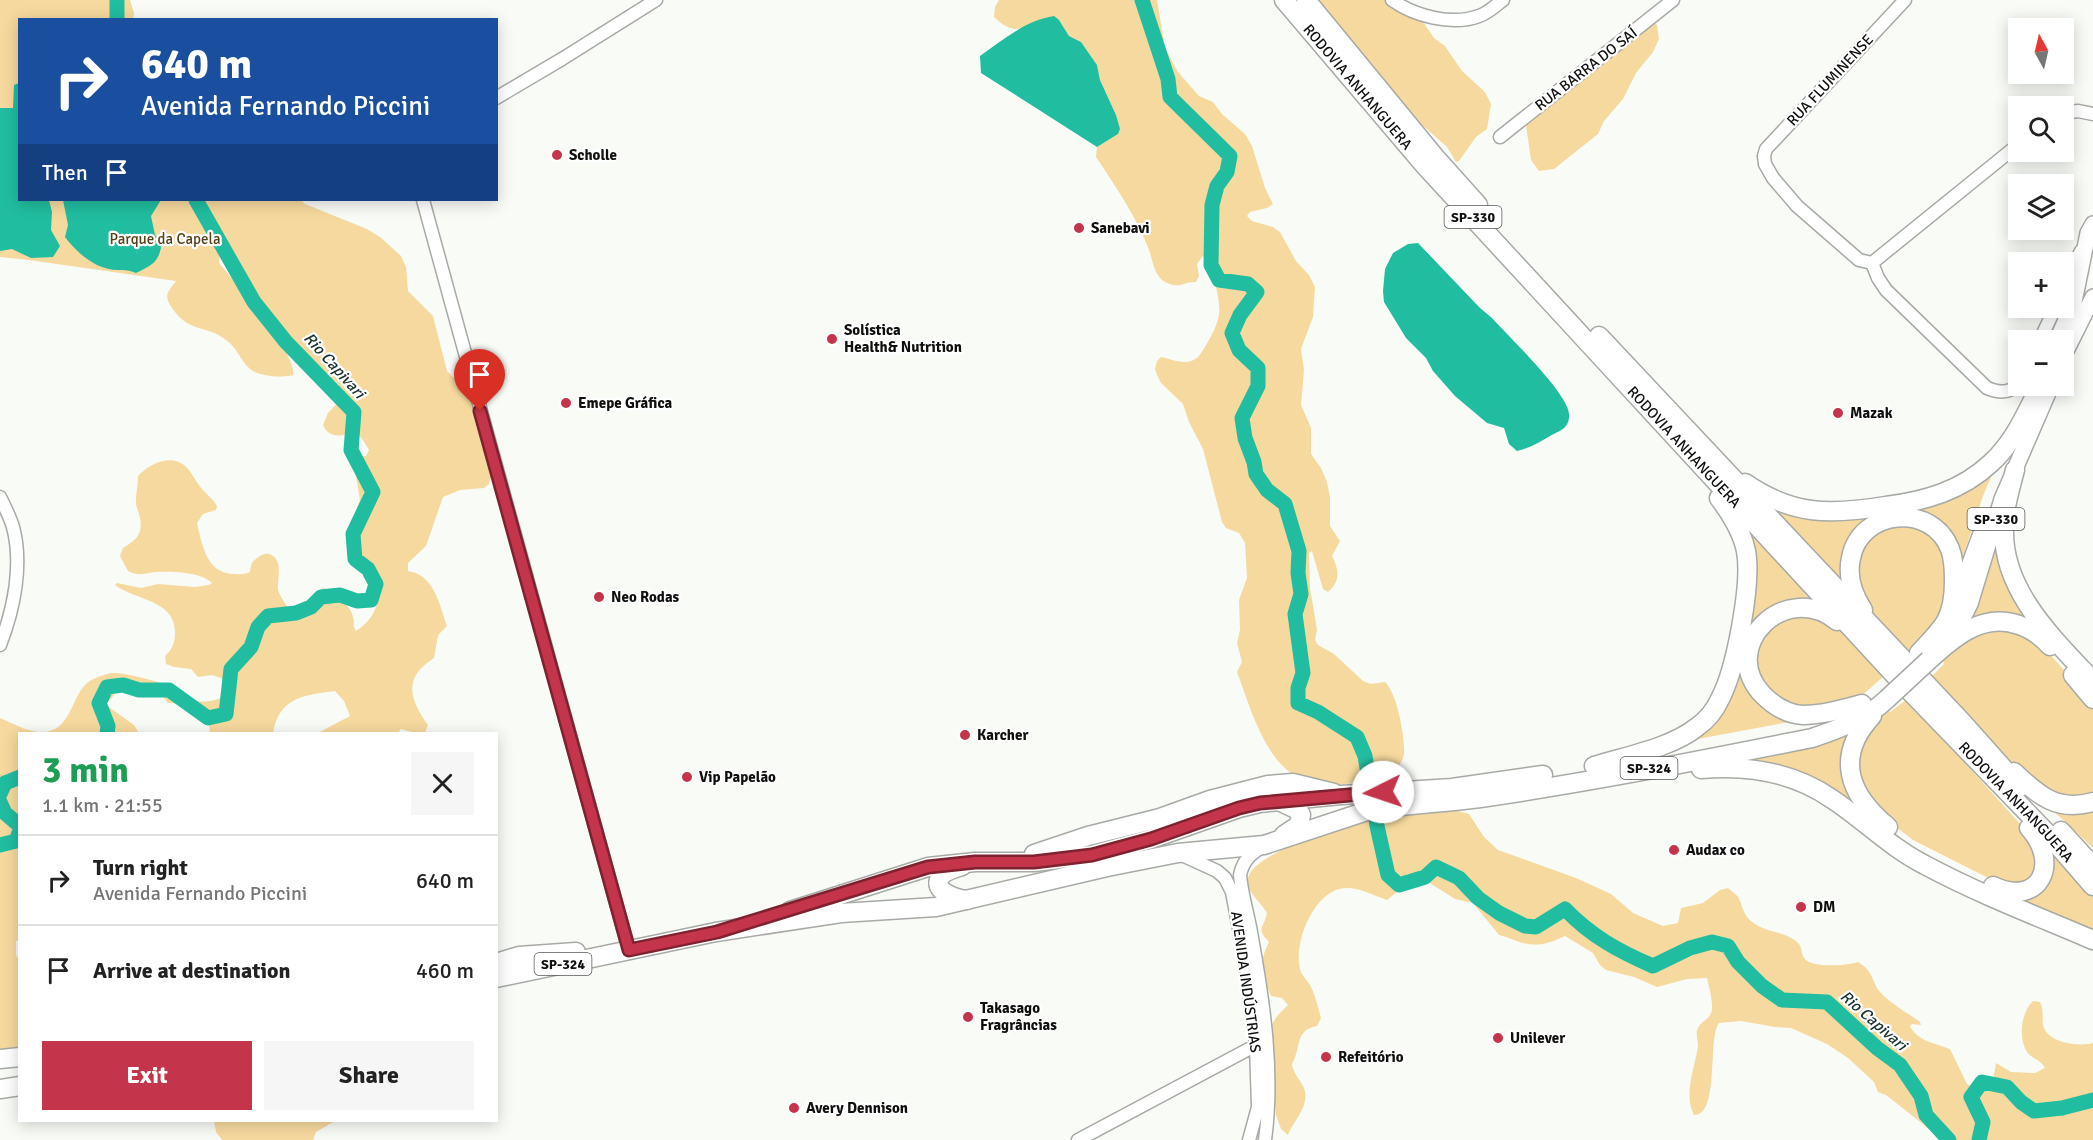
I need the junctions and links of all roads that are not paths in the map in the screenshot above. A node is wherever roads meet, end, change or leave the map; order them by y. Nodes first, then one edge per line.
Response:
1 (656, 0) edge
2 (1284, 0) edge
3 (1306, 0) edge
4 (1392, 0) edge
5 (1503, 0) edge
6 (1673, 0) edge
7 (1905, 0) edge
8 (498, 97) edge
9 (2074, 111) edge
10 (2093, 114) edge
11 (1500, 137) dead end
12 (2008, 153) edge
13 (423, 201) edge
14 (2091, 228) edge
15 (1872, 263) junction
16 (2074, 265) edge
17 (2093, 297) edge
18 (2061, 330) edge
19 (2074, 335) edge
20 (2008, 390) edge
21 (2038, 396) edge
22 (2039, 396) edge
23 (2040, 396) edge
24 (1675, 427) junction
25 (2015, 470) junction
26 (0, 497) edge
27 (1947, 618) junction
28 (0, 645) edge
29 (1880, 646) junction
30 (1929, 655) junction
31 (2093, 681) edge
32 (2093, 699) edge
33 (1877, 700) junction
34 (1963, 723) junction
35 (1970, 754) junction
36 (1593, 772) junction
37 (1346, 795) junction
38 (1399, 798) junction
39 (1279, 801) junction
40 (2093, 802) edge
41 (1264, 845) junction
42 (1178, 854) junction
43 (975, 862) junction
44 (1007, 863) junction
45 (2093, 866) edge
46 (2093, 886) edge
47 (967, 900) junction
48 (717, 932) junction
49 (2093, 940) edge
50 (621, 952) junction
51 (498, 962) edge
52 (498, 978) edge
53 (1261, 1043) junction
54 (18, 1058) edge
55 (0, 1059) edge
56 (18, 1086) edge
57 (0, 1089) edge
58 (1078, 1140) edge
59 (1249, 1140) edge
60 (1265, 1140) edge

1 - 8 street
2 - 24 highway, RODOVIA ANHANGUERA / SP-330
3 - 24 highway, RODOVIA ANHANGUERA / SP-330
4 - 5 street
6 - 11 street, RUA BARRA DO SAÍ
7 - 15 street, RUA FLUMINENSE
9 - 10 street
12 - 15 street
13 - 50 street
14 - 16 street
14 - 18 main road
15 - 20 street
17 - 19 main road
21 - 24 highway
22 - 27 main road, SP-330
23 - 25 main road, SP-330
24 - 29 highway, RODOVIA ANHANGUERA / SP-330
24 - 36 highway
25 - 30 main road, SP-330
25 - 31 highway
26 - 28 street
27 - 29 highway
27 - 30 highway, SP-330
29 - 33 highway
29 - 34 highway, RODOVIA ANHANGUERA / SP-330
29 - 35 highway, RODOVIA ANHANGUERA / SP-330
30 - 32 highway
30 - 33 highway, bridge
33 - 35 highway
33 - 36 highway, SP-324
34 - 40 highway
34 - 45 highway, RODOVIA ANHANGUERA / SP-330
35 - 46 highway, RODOVIA ANHANGUERA / SP-330
36 - 38 highway, SP-324
36 - 49 highway
37 - 38 highway, SP-324
37 - 39 highway, SP-324
37 - 44 highway
38 - 41 highway, SP-324
39 - 41 highway
39 - 44 highway, SP-324
41 - 42 highway, SP-324
41 - 53 street, AVENIDA INDÚSTRIAS
42 - 47 highway, SP-324
42 - 53 street, AVENIDA INDÚSTRIAS
43 - 44 highway, SP-324
43 - 47 highway
43 - 48 highway, SP-324
47 - 48 highway, SP-324
48 - 50 highway, SP-324
50 - 51 highway
50 - 52 highway, SP-324
53 - 58 street
53 - 59 street, AVENIDA INDÚSTRIAS
53 - 60 street, AVENIDA INDÚSTRIAS
54 - 55 highway
56 - 57 highway

